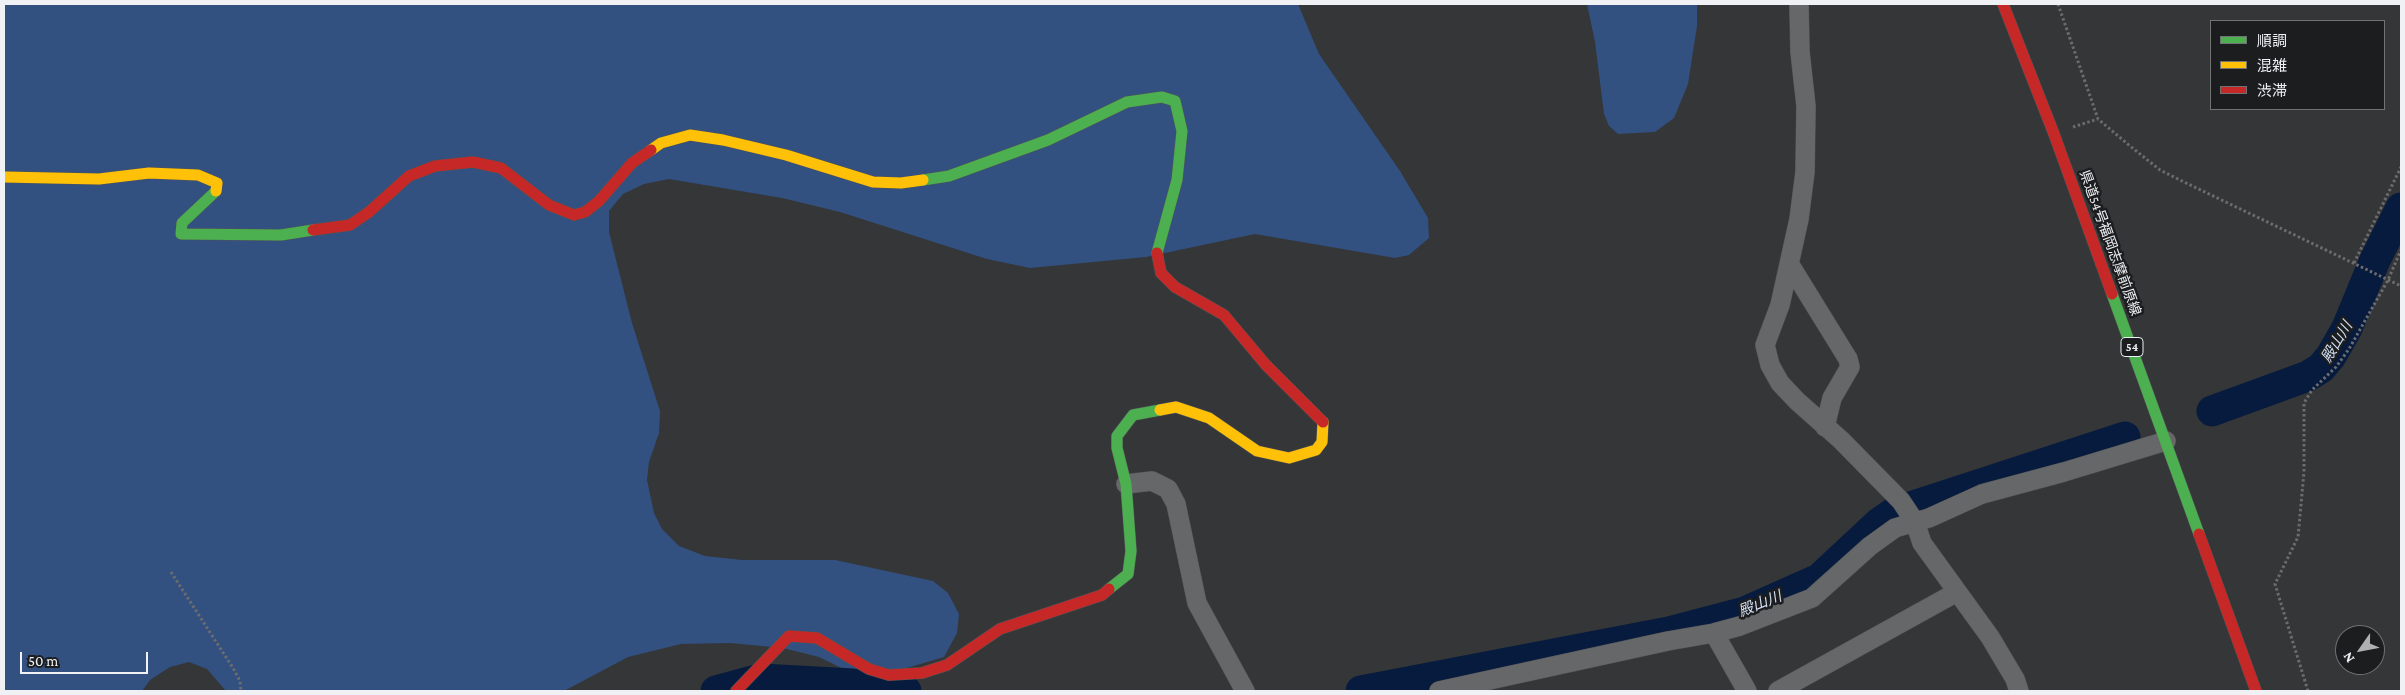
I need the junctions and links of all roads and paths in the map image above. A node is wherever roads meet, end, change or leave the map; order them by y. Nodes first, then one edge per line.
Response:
1 (1799, 4) edge
2 (2003, 4) edge
3 (2058, 4) edge
4 (2401, 167) edge
5 (4, 177) edge
6 (2401, 250) edge
7 (2354, 263) junction
8 (1790, 265) junction
9 (2388, 280) junction
10 (2401, 286) edge
11 (1824, 427) junction
12 (2166, 440) junction
13 (1126, 484) junction
14 (1915, 522) junction
15 (171, 572) dead end
16 (1957, 592) junction
17 (1714, 634) junction
18 (241, 691) edge
19 (736, 691) edge
20 (1245, 691) edge
21 (1439, 691) edge
22 (1747, 691) edge
23 (1778, 691) edge
24 (2019, 691) edge
25 (2256, 691) edge
26 (2308, 691) edge

1 - 8 street
2 - 12 street, 県道54号福岡志摩前原線 / 54
3 - 7 path
4 - 7 path
5 - 13 street
6 - 9 path
7 - 9 path
8 - 11 street
8 - 11 street
9 - 10 path
9 - 26 path
11 - 14 street
12 - 14 street
12 - 25 street, 県道54号福岡志摩前原線 / 54
13 - 19 street
13 - 20 street
14 - 16 street
14 - 17 street
15 - 18 path
16 - 23 street
16 - 24 street
17 - 21 street
17 - 22 street

